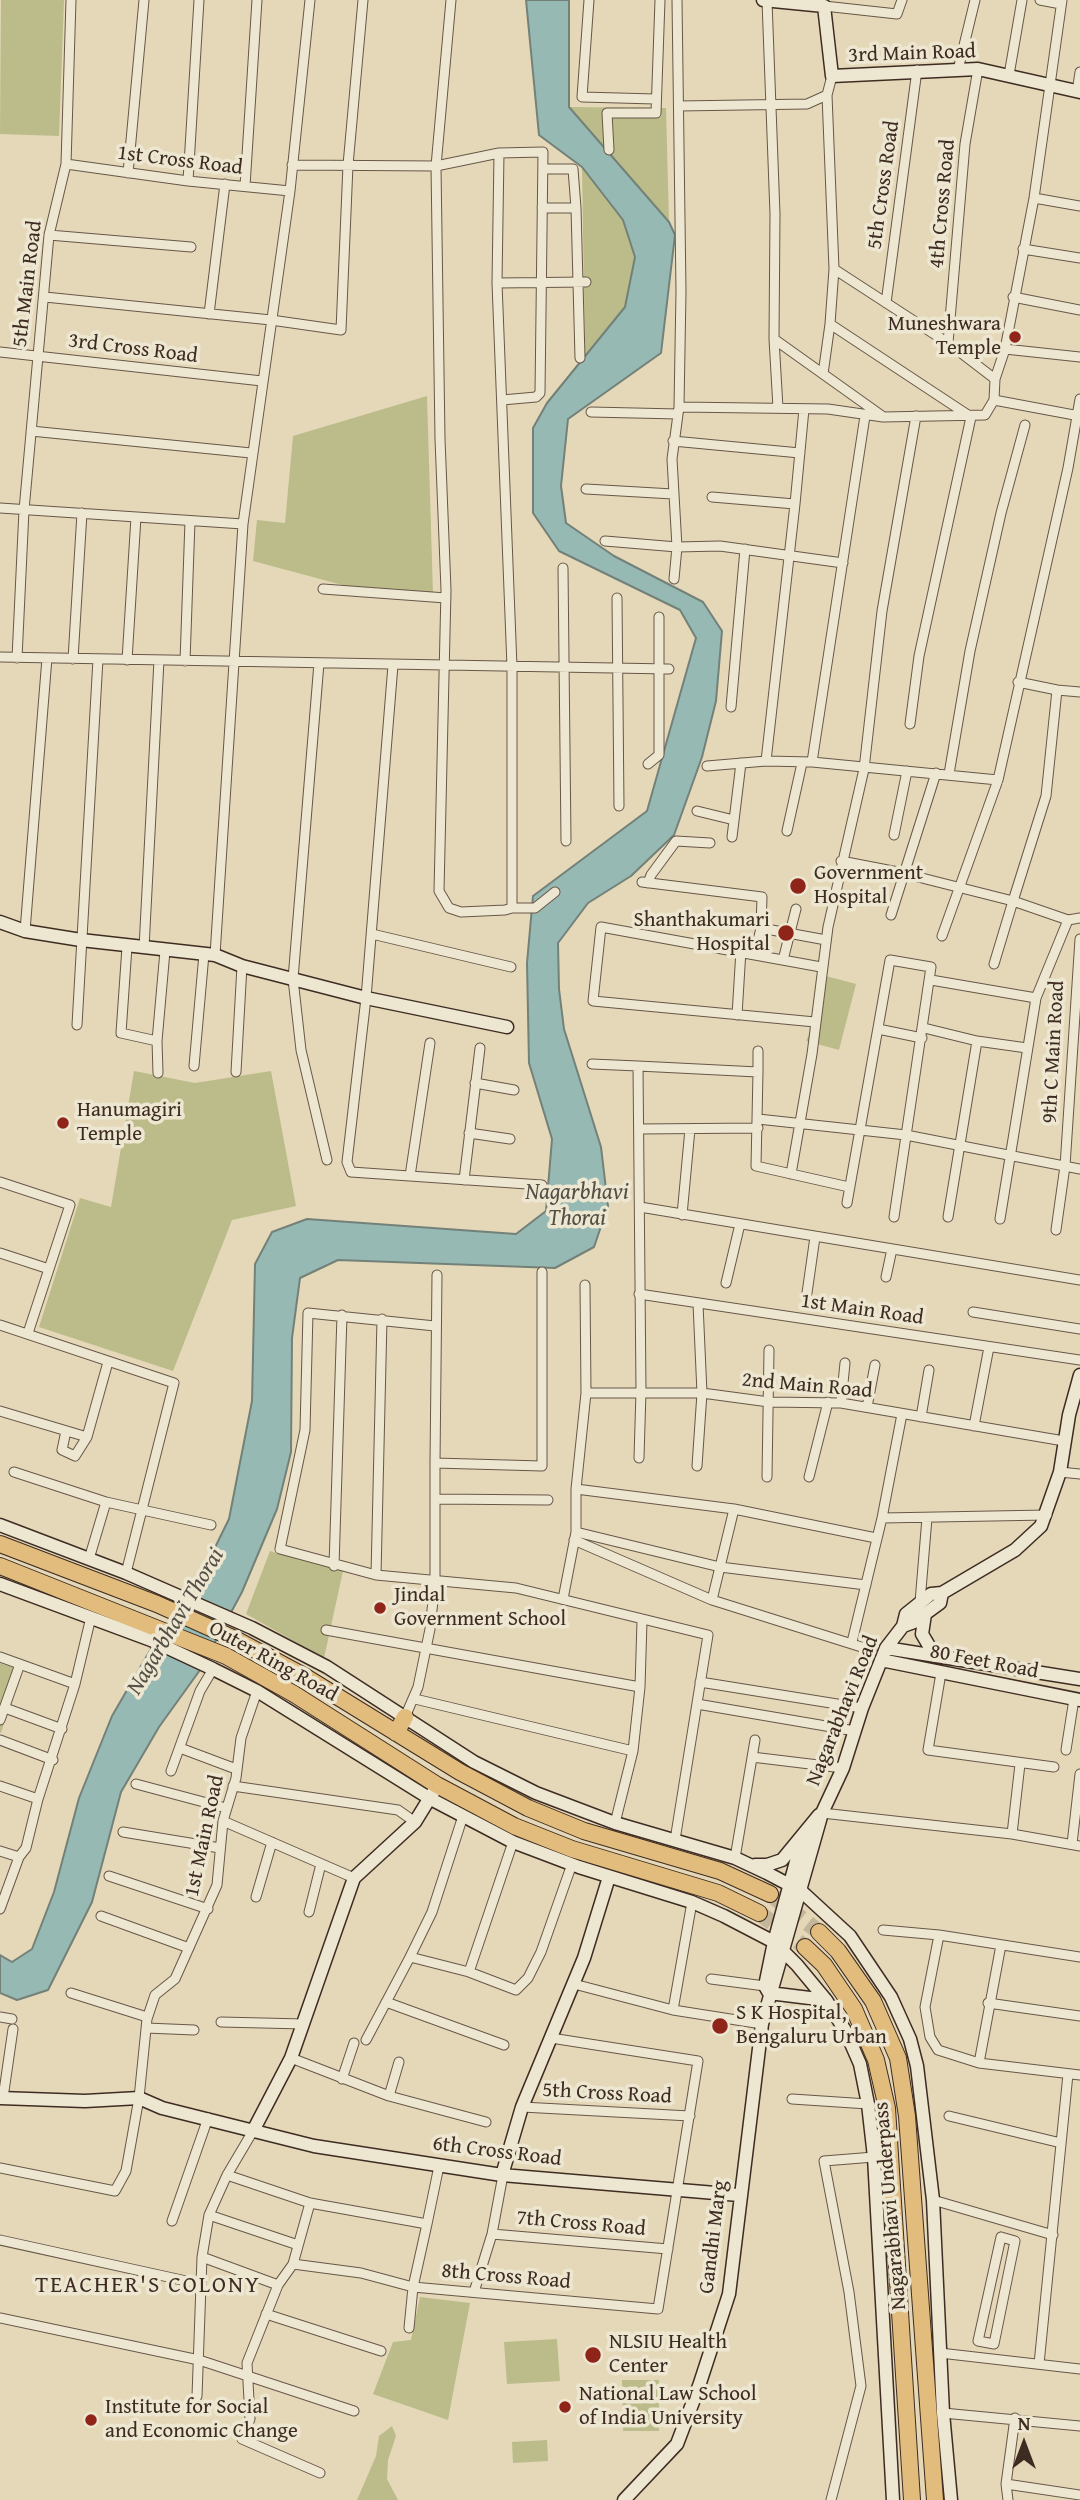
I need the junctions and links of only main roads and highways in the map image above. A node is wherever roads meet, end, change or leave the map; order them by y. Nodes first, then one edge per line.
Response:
1 (0, 1544) edge
2 (0, 1566) edge
3 (405, 1717) road end
4 (396, 1733) junction
5 (770, 1894) tunnel mouth
6 (759, 1913) tunnel mouth
7 (819, 1932) tunnel mouth
8 (806, 1947) tunnel mouth
9 (912, 2500) edge
10 (935, 2500) edge

1 - 4 highway, Outer Ring Road
2 - 6 highway, Outer Ring Road
3 - 4 highway
4 - 5 highway
7 - 10 highway, Nagarabhavi Underpass
8 - 9 highway, Nagarabhavi Underpass

